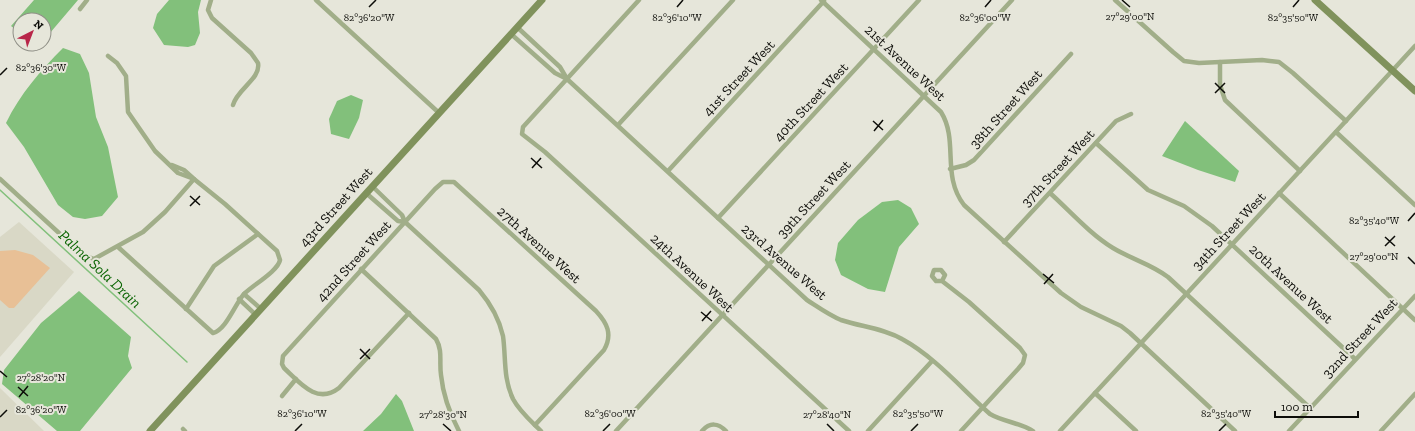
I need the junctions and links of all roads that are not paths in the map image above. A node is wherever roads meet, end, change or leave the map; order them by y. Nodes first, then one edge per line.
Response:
1 (87, 0) edge
2 (211, 0) edge
3 (316, 0) edge
4 (542, 0) edge
5 (639, 0) edge
6 (733, 0) edge
7 (919, 0) edge
8 (1012, 0) edge
9 (1115, 0) edge
10 (1316, 0) edge
11 (823, 1) edge
12 (80, 9) dead end
13 (517, 27) junction
14 (511, 34) junction
15 (1415, 46) edge
16 (874, 49) junction
17 (1071, 54) dead end
18 (108, 56) dead end
19 (1220, 62) junction
20 (1392, 71) junction
21 (566, 78) junction
22 (1415, 91) edge
23 (925, 95) junction
24 (233, 105) dead end
25 (438, 112) junction
26 (1131, 114) dead end
27 (1346, 121) junction
28 (618, 125) junction
29 (1336, 132) junction
30 (1096, 143) junction
31 (950, 168) junction
32 (1300, 171) junction
33 (668, 172) junction
34 (0, 179) edge
35 (194, 179) junction
36 (447, 181) joint
37 (372, 186) junction
38 (1050, 192) junction
39 (366, 193) junction
40 (1279, 193) junction
41 (1415, 205) edge
42 (718, 218) junction
43 (405, 222) junction
44 (258, 234) junction
45 (1004, 242) junction
46 (1232, 244) junction
47 (118, 247) junction
48 (769, 264) junction
49 (361, 269) junction
50 (942, 281) dead end
51 (244, 294) junction
52 (1186, 294) junction
53 (1415, 296) edge
54 (239, 299) junction
55 (186, 309) junction
56 (1403, 309) junction
57 (259, 312) junction
58 (409, 313) junction
59 (722, 315) junction
60 (1415, 320) edge
61 (1140, 343) junction
62 (1355, 359) junction
63 (932, 361) junction
64 (296, 380) junction
65 (1095, 394) junction
66 (1415, 394) edge
67 (282, 396) dead end
68 (982, 407) junction
69 (1310, 408) junction
70 (535, 425) junction
71 (150, 431) edge
72 (459, 431) edge
73 (541, 431) edge
74 (616, 431) edge
75 (702, 431) edge
76 (726, 431) edge
77 (849, 431) edge
78 (868, 431) edge
79 (961, 431) edge
80 (1033, 431) edge
81 (1060, 431) edge
82 (1136, 431) edge
83 (1235, 431) edge
84 (1289, 431) edge
85 (1381, 431) edge

1 - 12 street
2 - 24 street
3 - 25 street
4 - 13 street, 43rd Street West
5 - 21 street
6 - 28 street
7 - 16 street, 40th Street West
8 - 23 street, 39th Street West
9 - 19 street
10 - 20 street
11 - 16 street, 21st Avenue West
11 - 33 street, 41st Street West
13 - 14 street, 43rd Street West
13 - 21 street, 23rd Avenue West
14 - 21 street, 23rd Avenue West
14 - 25 street, 43rd Street West
15 - 20 street, 34th Street West
16 - 23 street, 21st Avenue West
16 - 42 street, 40th Street West
17 - 31 street, 38th Street West
18 - 35 street
19 - 27 street
19 - 32 street
20 - 22 street
20 - 27 street, 34th Street West
21 - 28 street, 23rd Avenue West
21 - 59 street, 24th Avenue West
23 - 31 street, 21st Avenue West
23 - 48 street, 39th Street West
25 - 37 street, 43rd Street West
26 - 30 street, 37th Street West
27 - 29 street, 34th Street West
28 - 33 street, 23rd Avenue West
29 - 32 street, 34th Street West
29 - 41 street
30 - 38 street, 37th Street West
30 - 46 street, 20th Avenue West
31 - 45 street, 21st Avenue West
32 - 40 street, 34th Street West
33 - 42 street, 23rd Avenue West
34 - 47 street
35 - 44 street
35 - 47 street
36 - 43 street, 42nd Street West
36 - 70 street, 27th Avenue West
37 - 39 street, 43rd Street West
37 - 43 street
38 - 45 street, 37th Street West
38 - 52 street
39 - 43 street
39 - 57 street, 43rd Street West
40 - 46 street, 34th Street West
40 - 56 street
42 - 48 street, 23rd Avenue West
43 - 49 street, 42nd Street West
43 - 70 street
44 - 51 street
44 - 55 street
45 - 61 street, 21st Avenue West
46 - 52 street, 34th Street West
46 - 62 street, 20th Avenue West
47 - 55 street
48 - 59 street, 39th Street West
48 - 63 street, 23rd Avenue West
49 - 58 street
49 - 64 street, 42nd Street West
50 - 68 street
51 - 54 street
51 - 57 street
52 - 61 street, 34th Street West
52 - 69 street
53 - 56 street, 32nd Street West
54 - 55 street
54 - 57 street
56 - 60 street
56 - 62 street, 32nd Street West
57 - 71 street, 43rd Street West
58 - 64 street
58 - 72 street
59 - 74 street, 39th Street West
59 - 77 street, 24th Avenue West
61 - 65 street, 34th Street West
61 - 83 street, 21st Avenue West
62 - 69 street, 32nd Street West
63 - 68 street, 23rd Avenue West
63 - 78 street
64 - 67 street
65 - 81 street, 34th Street West
65 - 82 street
66 - 85 street
68 - 79 street
68 - 80 street, 23rd Avenue West
69 - 84 street, 32nd Street West
70 - 73 street
75 - 76 street

